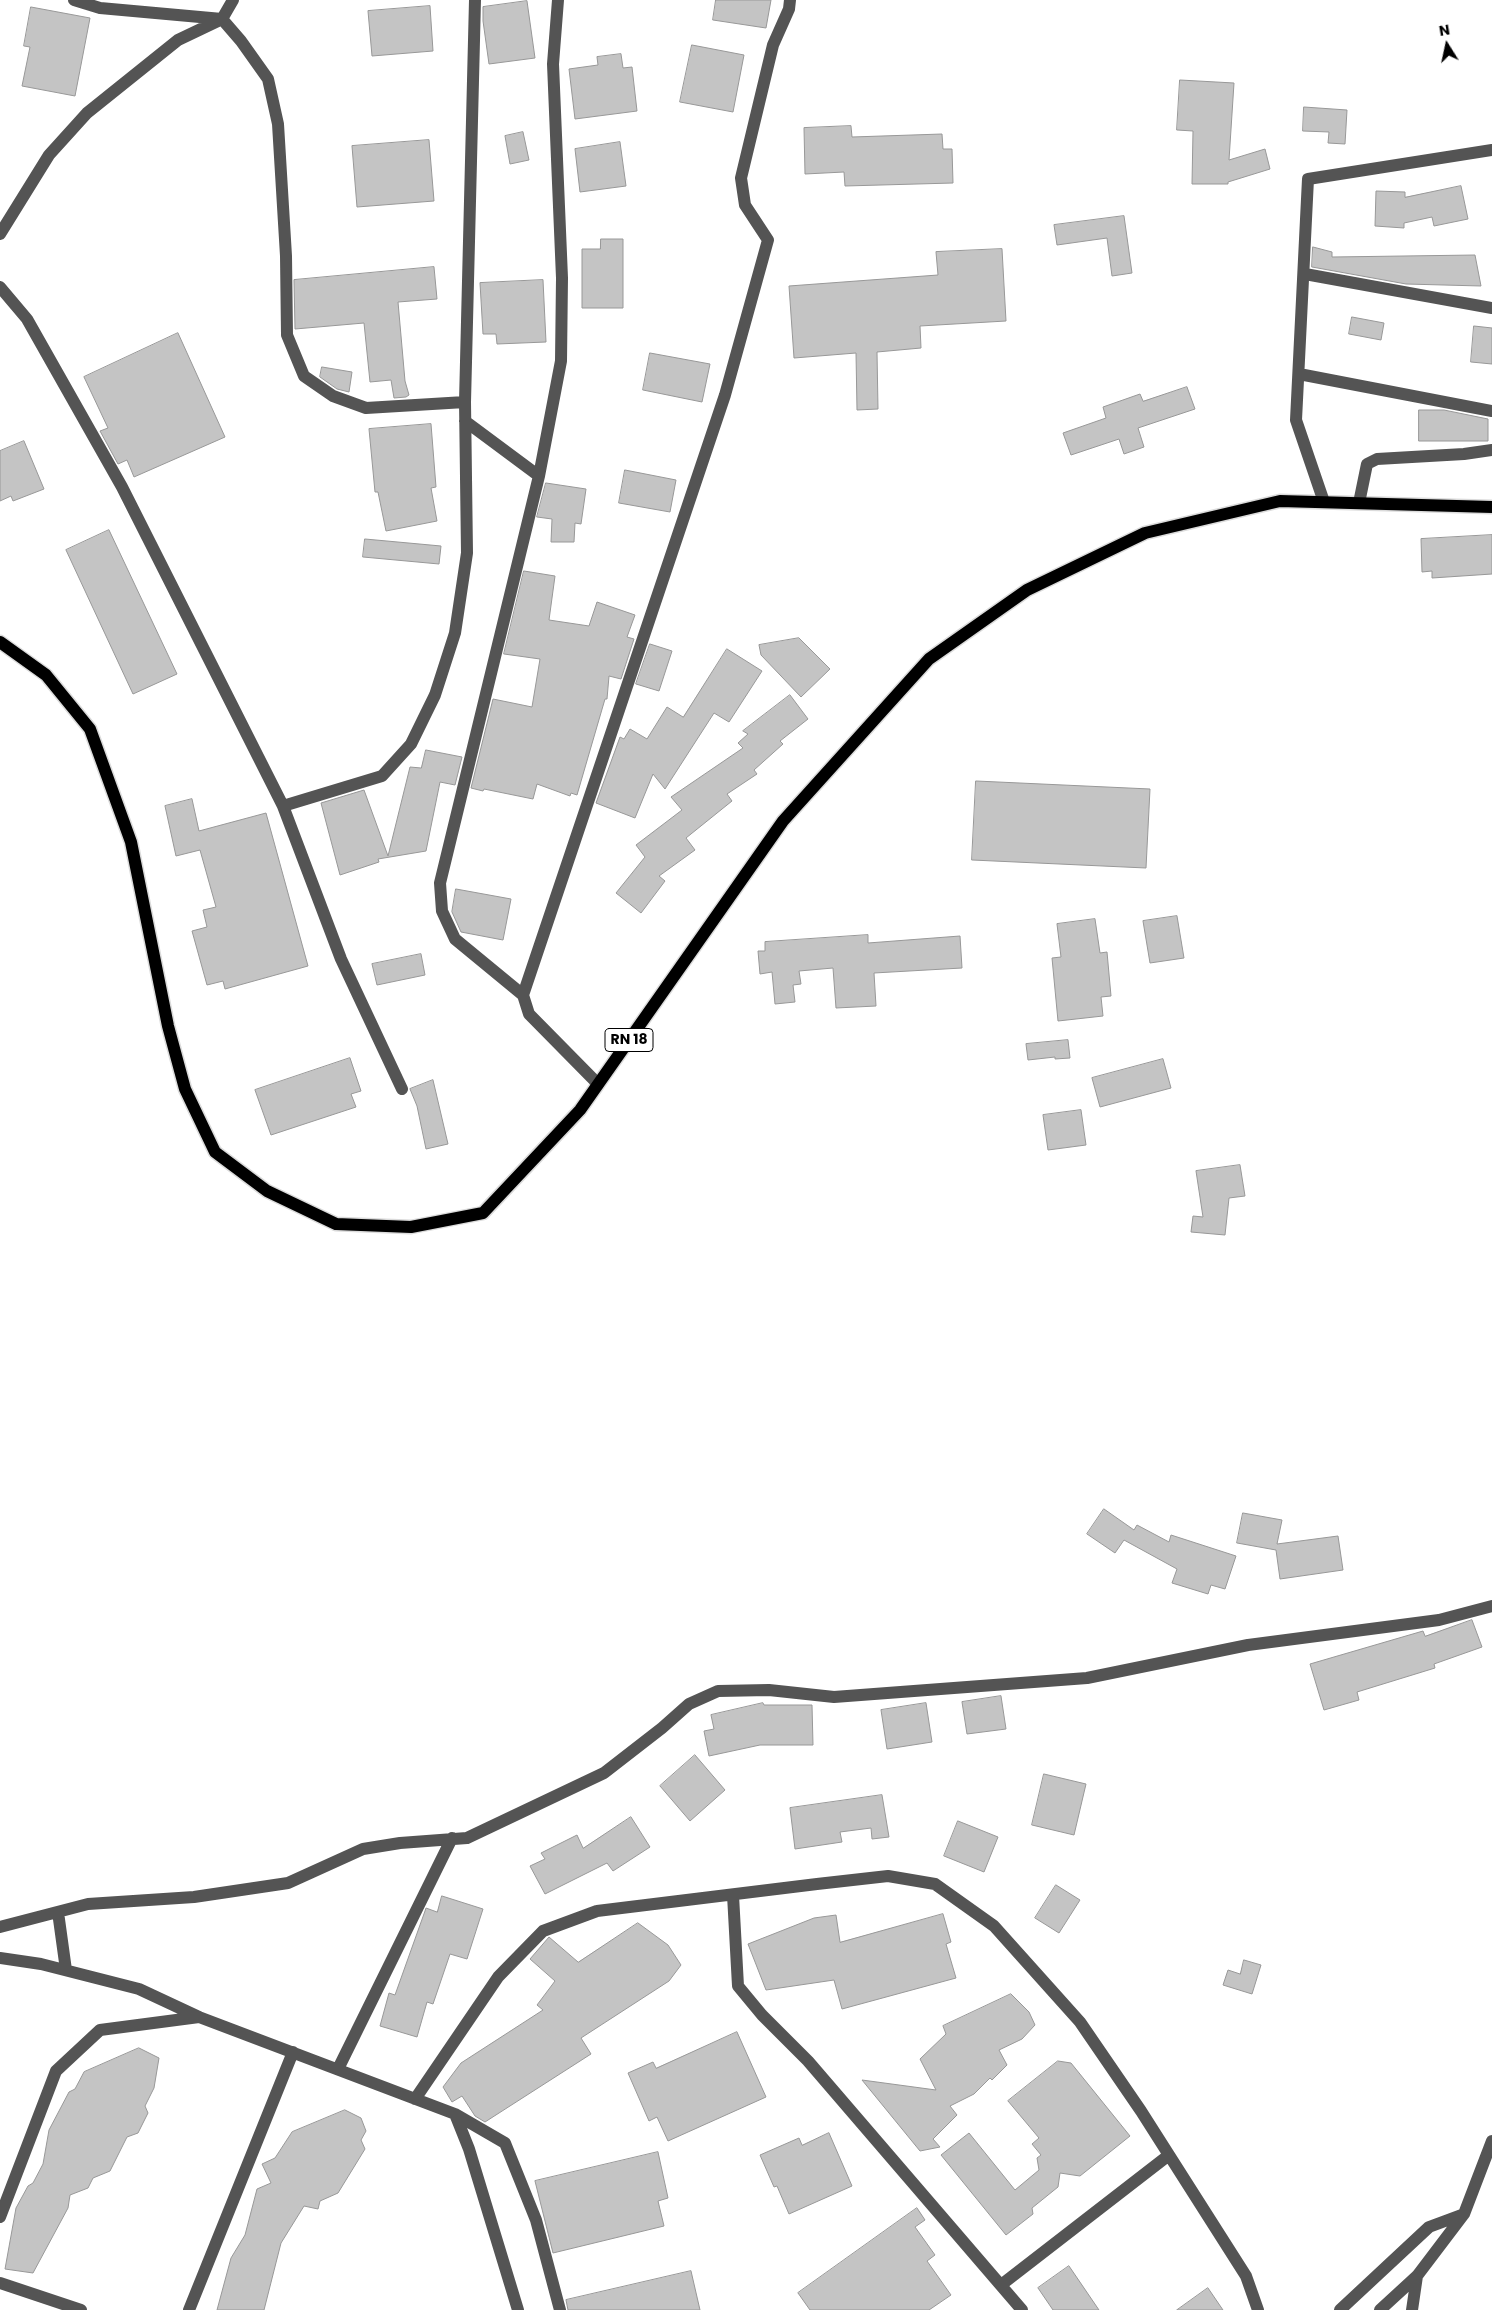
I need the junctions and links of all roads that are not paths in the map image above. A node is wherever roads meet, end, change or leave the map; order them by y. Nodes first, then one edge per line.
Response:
1 (74, 0) edge
2 (233, 0) edge
3 (475, 0) edge
4 (558, 0) edge
5 (790, 0) edge
6 (222, 19) junction
7 (1492, 150) edge
8 (0, 234) edge
9 (1305, 274) junction
10 (0, 287) edge
11 (1492, 308) edge
12 (1299, 374) junction
13 (464, 402) junction
14 (1492, 411) edge
15 (465, 421) junction
16 (1492, 450) edge
17 (539, 476) junction
18 (1324, 502) junction
19 (1359, 503) junction
20 (1492, 506) edge
21 (0, 642) edge
22 (283, 806) junction
23 (523, 995) junction
24 (598, 1084) junction
25 (402, 1089) dead end
26 (1492, 1606) edge
27 (452, 1838) junction
28 (733, 1895) junction
29 (58, 1912) junction
30 (0, 1926) edge
31 (0, 1958) edge
32 (66, 1970) junction
33 (199, 2017) junction
34 (293, 2052) junction
35 (338, 2069) junction
36 (415, 2099) junction
37 (454, 2114) junction
38 (1492, 2140) edge
39 (1169, 2155) junction
40 (1464, 2214) junction
41 (0, 2217) edge
42 (1417, 2276) junction
43 (0, 2283) edge
44 (1001, 2285) junction
45 (82, 2310) edge
46 (189, 2310) edge
47 (518, 2310) edge
48 (560, 2310) edge
49 (1022, 2310) edge
50 (1258, 2310) edge
51 (1340, 2310) edge
52 (1380, 2310) edge
53 (1412, 2310) edge

1 - 6 street
2 - 6 street
3 - 13 street
4 - 17 street
5 - 23 street
6 - 8 street
6 - 13 street
7 - 9 street
9 - 11 street
9 - 12 street
10 - 22 street
12 - 14 street
12 - 18 street
13 - 15 street
15 - 17 street
15 - 22 street
16 - 19 street
17 - 23 street
18 - 19 main road, RN 18
18 - 24 main road, RN 18
19 - 20 main road, RN 18
21 - 24 main road, RN 18
22 - 25 street
23 - 24 street
26 - 27 street
27 - 29 street
27 - 35 street
28 - 36 street
28 - 39 street
28 - 44 street
29 - 30 street
29 - 32 street
31 - 32 street
32 - 33 street
33 - 34 street
33 - 41 street
34 - 35 street
34 - 46 street
35 - 36 street
36 - 37 street
37 - 47 street
37 - 48 street
38 - 40 street
39 - 44 street
39 - 50 street
40 - 42 street
40 - 51 street
42 - 52 street
42 - 53 street
43 - 45 street
44 - 49 street

